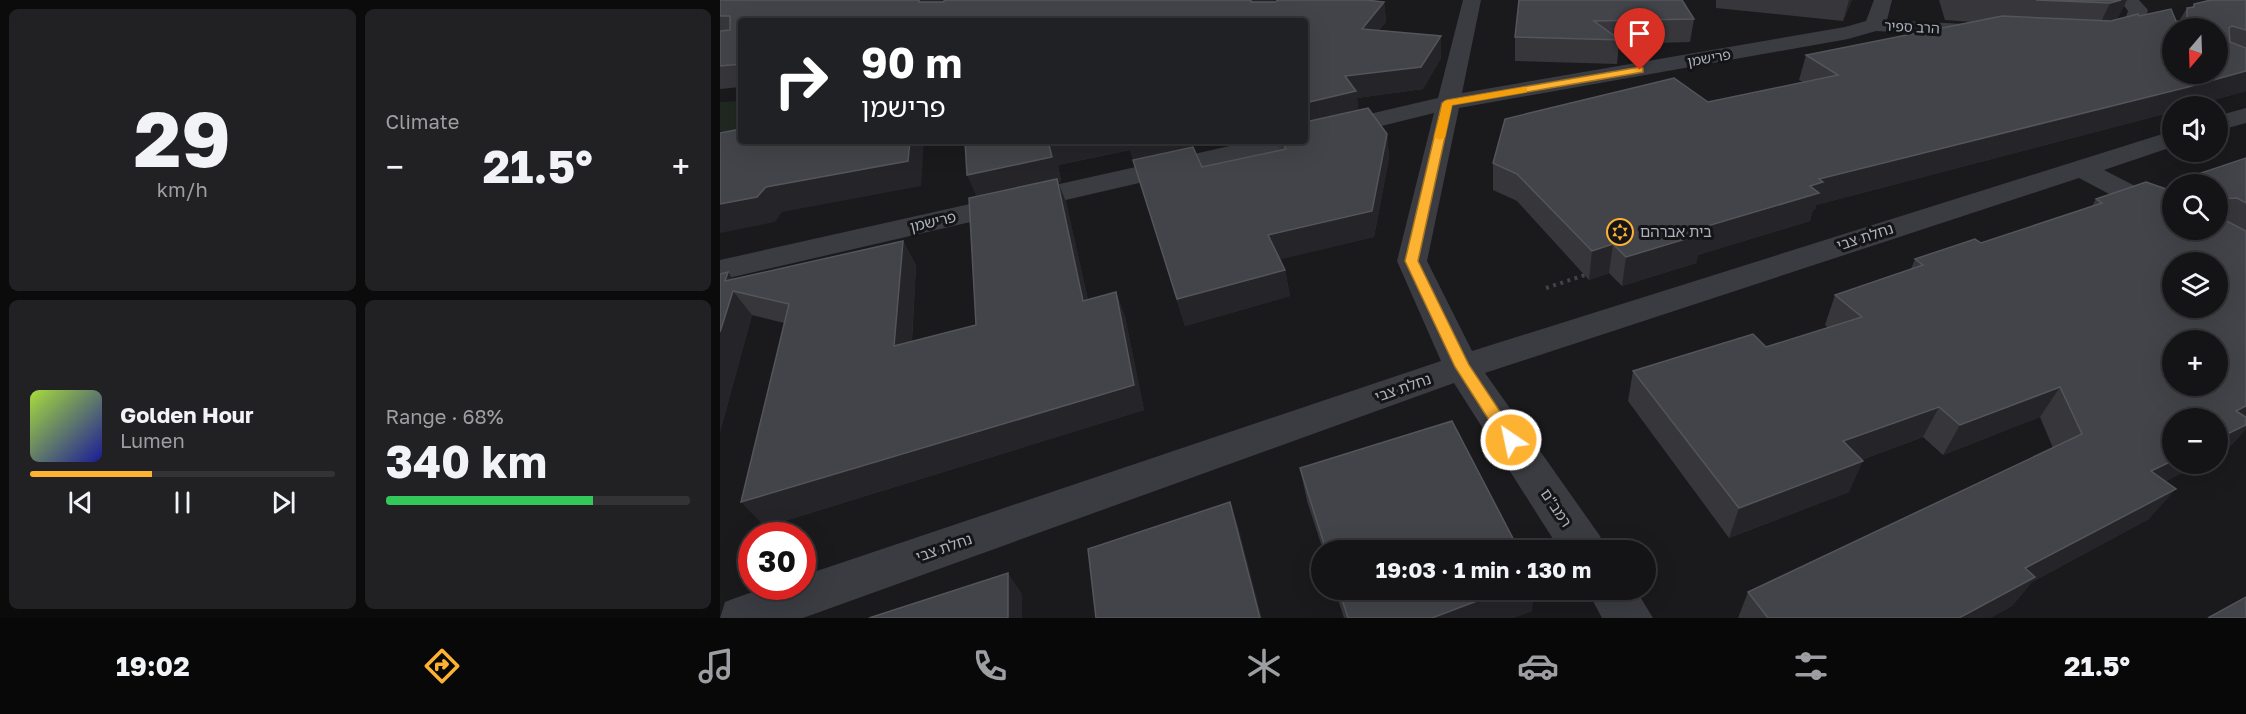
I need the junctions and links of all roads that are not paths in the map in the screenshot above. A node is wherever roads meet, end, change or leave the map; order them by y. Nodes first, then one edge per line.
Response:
1 (1472, 0) edge
2 (1883, 0) edge
3 (2129, 0) edge
4 (1875, 25) junction
5 (2006, 32) edge
6 (2088, 36) edge
7 (1457, 62) junction
8 (1525, 90) junction
9 (1447, 103) junction
10 (2246, 115) edge
11 (1377, 120) junction
12 (2228, 121) edge
13 (1308, 136) edge
14 (2162, 142) edge
15 (1273, 144) edge
16 (1437, 147) junction
17 (2081, 168) junction
18 (2162, 211) edge
19 (720, 270) edge
20 (1462, 367) junction
21 (1577, 540) edge
22 (1617, 600) edge
23 (742, 618) edge
24 (1629, 618) edge

1 - 7 street, רמב"ם
2 - 4 street
3 - 6 street
4 - 5 street, הרב ספיר
4 - 8 street, פרישמן
7 - 8 street
7 - 9 street, רמב"ם
8 - 9 street, פרישמן
9 - 11 street, פרישמן
9 - 16 street, רמב"ם
10 - 12 street
11 - 13 street, פרישמן
11 - 16 street
14 - 17 street, נחלת צבי
15 - 19 street, פרישמן
16 - 20 street, רמב"ם
17 - 18 street
17 - 20 street, נחלת צבי
20 - 21 street, רמב"ם
20 - 23 street, נחלת צבי
22 - 24 street

